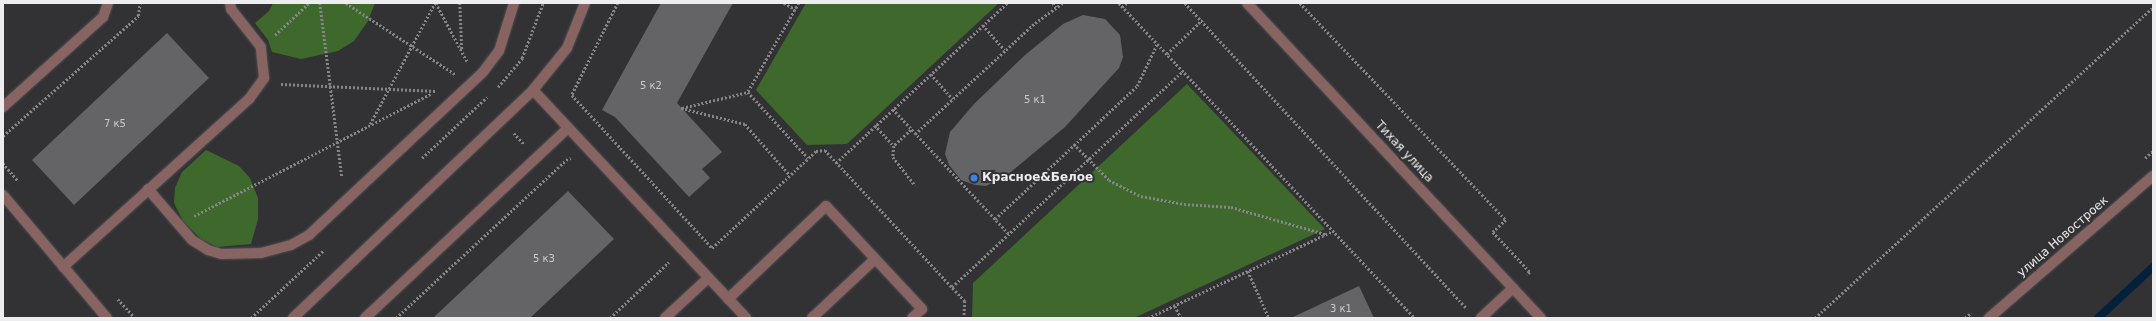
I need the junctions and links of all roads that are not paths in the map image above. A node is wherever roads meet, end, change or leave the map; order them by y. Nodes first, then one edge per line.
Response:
1 (108, 3) edge
2 (230, 3) edge
3 (514, 3) edge
4 (585, 3) edge
5 (1247, 3) edge
6 (533, 90) junction
7 (3, 107) edge
8 (568, 128) junction
9 (2153, 176) edge
10 (148, 190) junction
11 (3, 195) edge
12 (875, 259) junction
13 (63, 267) junction
14 (708, 278) junction
15 (1513, 288) junction
16 (728, 299) junction
17 (107, 318) edge
18 (293, 318) edge
19 (365, 318) edge
20 (665, 318) edge
21 (746, 318) edge
22 (812, 318) edge
23 (912, 318) edge
24 (1481, 318) edge
25 (1540, 318) edge
26 (1989, 318) edge

1 - 7 street
2 - 10 street
3 - 10 street
4 - 6 street
5 - 15 street, Тихая улица
6 - 8 street
6 - 18 street
8 - 14 street
8 - 19 street
9 - 26 street, улица Новостроек
10 - 13 street
11 - 13 street
12 - 16 street
12 - 22 street
12 - 23 street
13 - 17 street
14 - 16 street
14 - 20 street
15 - 24 street
15 - 25 street, Тихая улица
16 - 21 street

